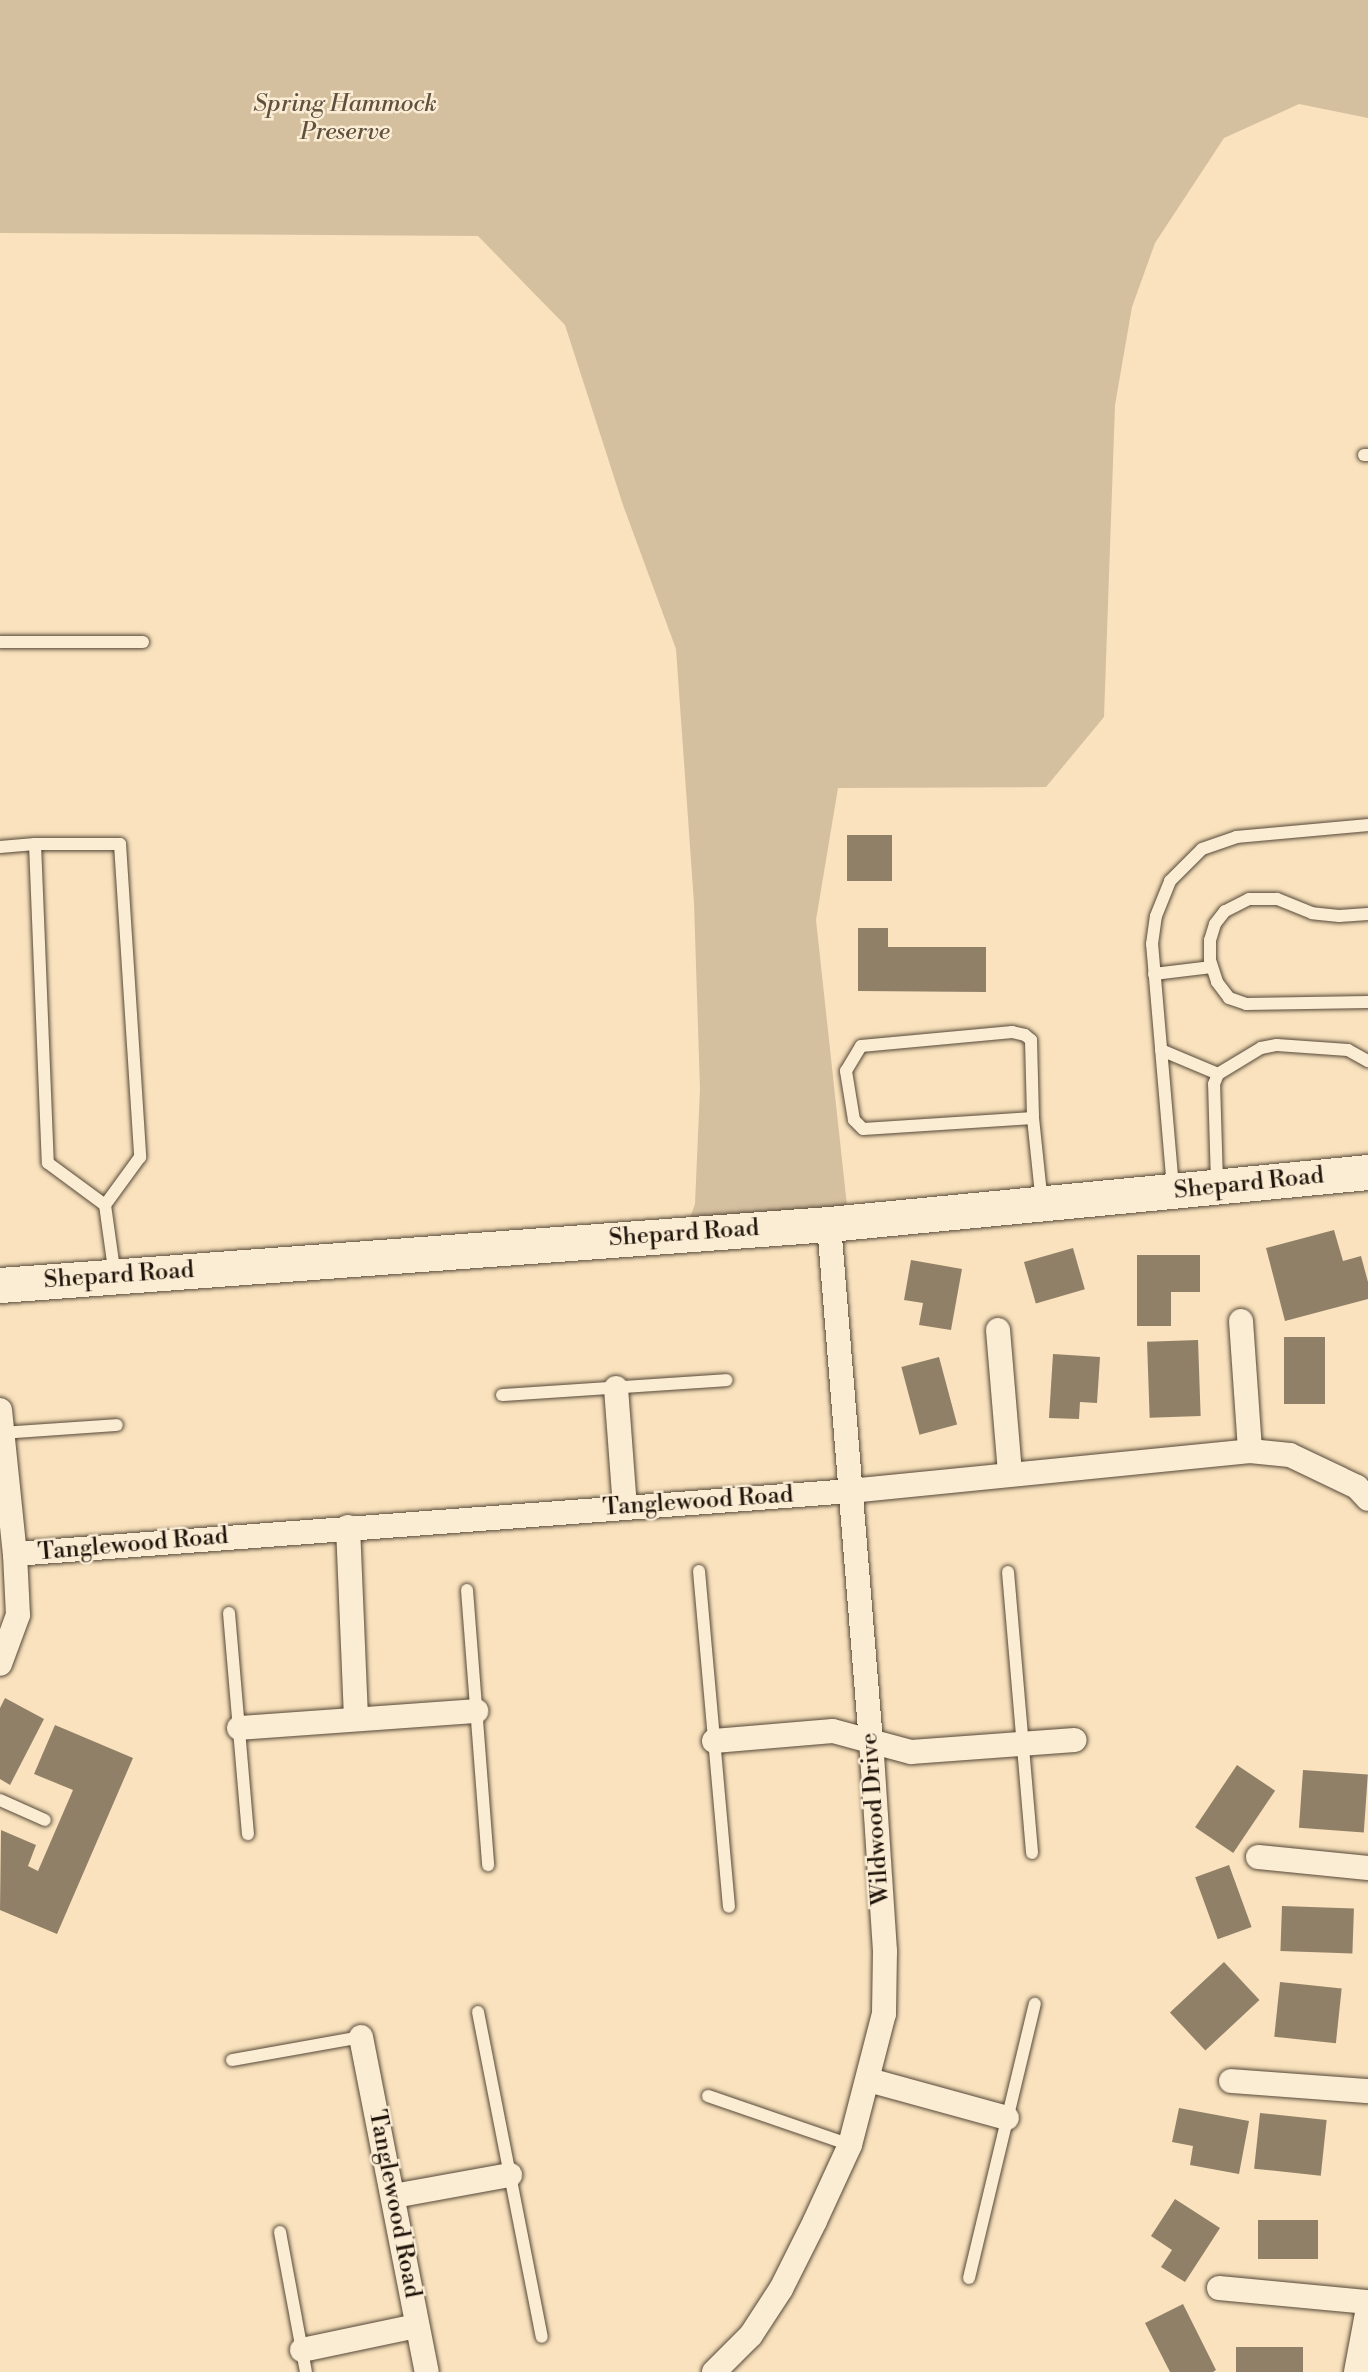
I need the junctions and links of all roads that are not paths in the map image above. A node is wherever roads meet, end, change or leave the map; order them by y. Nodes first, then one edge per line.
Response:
1 (0, 642) edge
2 (143, 642) dead end
3 (1368, 825) edge
4 (35, 844) junction
5 (0, 847) edge
6 (1368, 914) edge
7 (1212, 967) junction
8 (1154, 974) junction
9 (1368, 1002) edge
10 (1161, 1050) junction
11 (1368, 1061) edge
12 (1218, 1074) junction
13 (1033, 1118) junction
14 (1368, 1172) edge
15 (1217, 1186) junction
16 (1173, 1191) junction
17 (1042, 1203) junction
18 (105, 1205) junction
19 (829, 1224) junction
20 (115, 1276) junction
21 (0, 1285) edge
22 (1241, 1321) dead end
23 (998, 1330) dead end
24 (726, 1380) dead end
25 (616, 1388) junction
26 (502, 1395) dead end
27 (1, 1425) edge
28 (117, 1425) dead end
29 (1250, 1451) junction
30 (1010, 1473) junction
31 (850, 1491) junction
32 (1368, 1499) edge
33 (625, 1507) junction
34 (348, 1527) junction
35 (15, 1554) junction
36 (699, 1571) dead end
37 (1008, 1572) dead end
38 (467, 1590) dead end
39 (229, 1613) dead end
40 (0, 1664) edge
41 (476, 1711) junction
42 (356, 1718) junction
43 (239, 1728) junction
44 (1076, 1740) dead end
45 (714, 1741) junction
46 (871, 1742) junction
47 (1023, 1744) junction
48 (0, 1800) edge
49 (45, 1820) dead end
50 (248, 1834) dead end
51 (1032, 1853) dead end
52 (1258, 1857) dead end
53 (488, 1864) dead end
54 (1368, 1868) edge
55 (729, 1907) dead end
56 (1035, 2004) dead end
57 (478, 2012) dead end
58 (361, 2036) joint
59 (232, 2060) dead end
60 (869, 2080) junction
61 (1231, 2081) dead end
62 (1368, 2091) edge
63 (708, 2096) dead end
64 (1007, 2118) junction
65 (850, 2145) junction
66 (510, 2175) junction
67 (394, 2196) junction
68 (280, 2231) dead end
69 (969, 2278) dead end
70 (1219, 2288) dead end
71 (1368, 2302) edge
72 (1368, 2308) edge
73 (417, 2326) junction
74 (542, 2337) dead end
75 (304, 2361) edge
76 (427, 2372) edge
77 (714, 2372) edge
78 (1356, 2372) edge

1 - 2 lane
3 - 8 lane
4 - 5 lane
4 - 18 lane
4 - 18 lane
6 - 7 lane
7 - 8 lane
7 - 9 lane
8 - 10 lane
10 - 12 lane
10 - 16 lane
11 - 12 lane
12 - 15 lane
13 - 13 lane
13 - 17 lane
14 - 15 street, Shepard Road
15 - 16 street, Shepard Road
16 - 17 street, Shepard Road
17 - 19 street, Shepard Road
18 - 20 lane
19 - 20 street, Shepard Road
19 - 31 street, Wildwood Drive
20 - 21 street, Shepard Road
22 - 29 street
23 - 30 street
24 - 25 lane
25 - 26 lane
25 - 33 street
27 - 28 lane
27 - 35 street
29 - 30 street, Tanglewood Road
29 - 32 street, Tanglewood Road
30 - 31 street, Tanglewood Road
31 - 33 street, Tanglewood Road
31 - 46 street, Wildwood Drive
33 - 34 street, Tanglewood Road
34 - 35 street, Tanglewood Road
34 - 42 street
35 - 40 street
36 - 45 lane
37 - 47 lane
38 - 41 lane
39 - 43 lane
41 - 42 street
41 - 53 lane
42 - 43 street
43 - 50 lane
44 - 47 street
45 - 46 street
45 - 55 lane
46 - 47 street
46 - 60 street, Wildwood Drive
47 - 51 lane
48 - 49 lane
52 - 54 street
56 - 64 lane
57 - 66 lane
58 - 59 lane
58 - 67 street, Tanglewood Road
60 - 64 street
60 - 65 street, Wildwood Drive
61 - 62 street
63 - 65 lane
64 - 69 lane
65 - 77 street, Wildwood Drive
66 - 67 street
66 - 74 lane
67 - 73 street, Tanglewood Road
68 - 75 lane
70 - 71 street
72 - 78 street
73 - 75 street
73 - 76 street, Tanglewood Road

